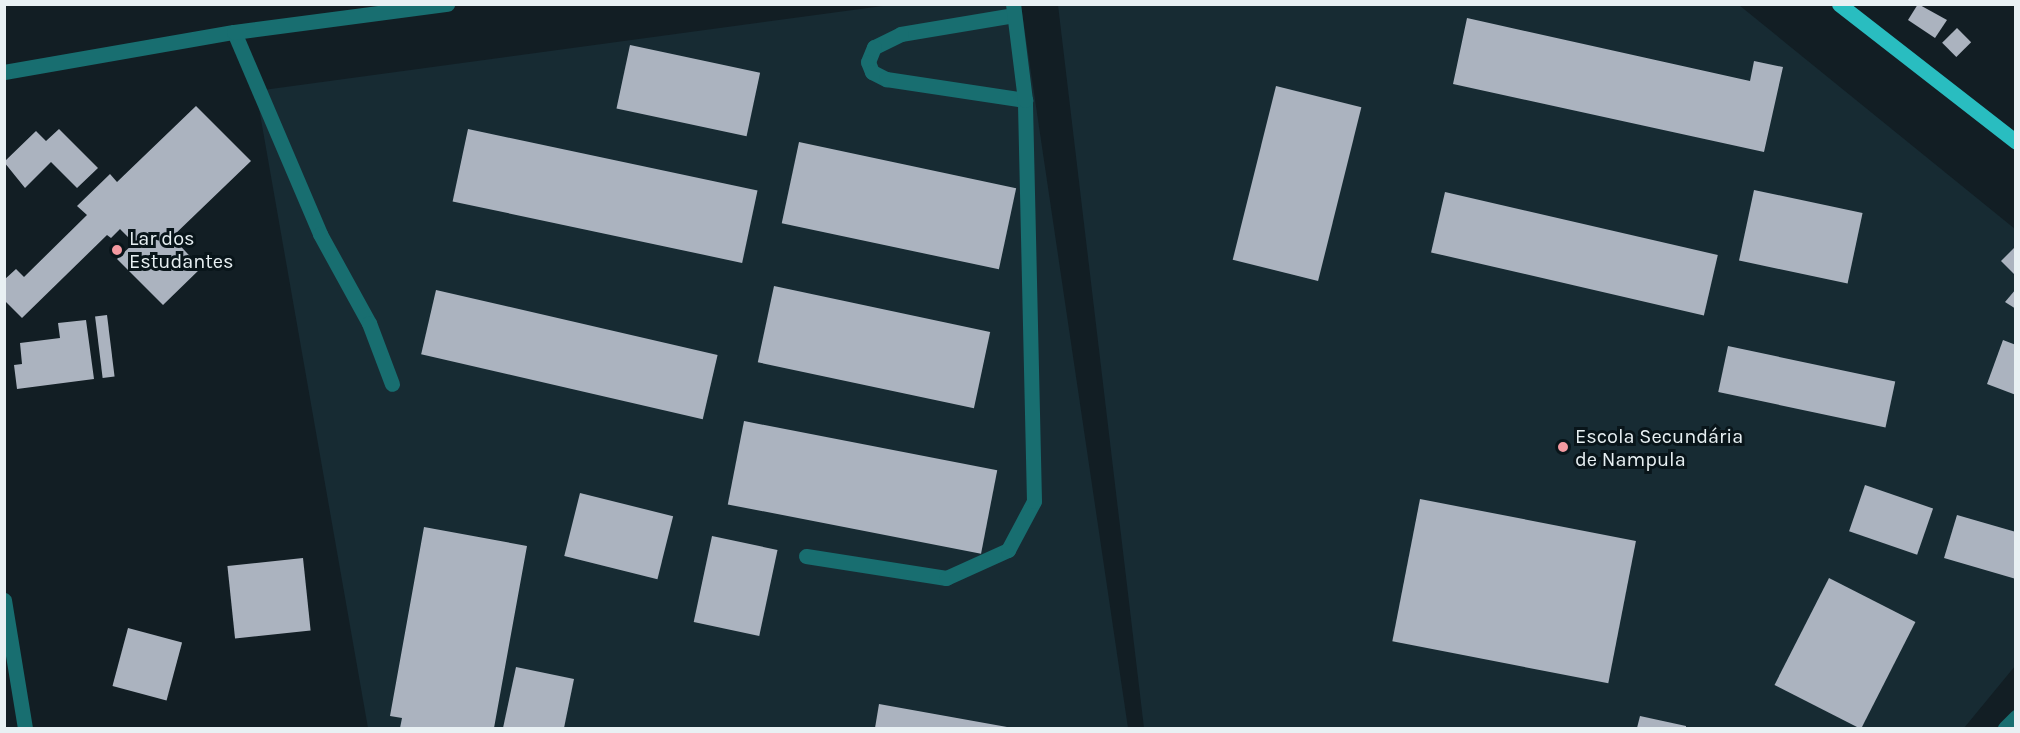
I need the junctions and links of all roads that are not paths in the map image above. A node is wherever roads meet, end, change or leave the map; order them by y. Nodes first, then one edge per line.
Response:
1 (447, 4) edge
2 (1839, 4) edge
3 (1014, 10) edge
4 (234, 32) junction
5 (4, 72) edge
6 (1025, 100) junction
7 (2016, 142) edge
8 (393, 384) dead end
9 (806, 556) dead end
10 (4, 600) edge
11 (2016, 717) edge
12 (25, 729) edge
13 (2005, 729) edge

1 - 4 street
2 - 7 main road
3 - 6 street
3 - 6 street
4 - 5 street
4 - 8 street
6 - 9 street
10 - 12 street
11 - 13 street

